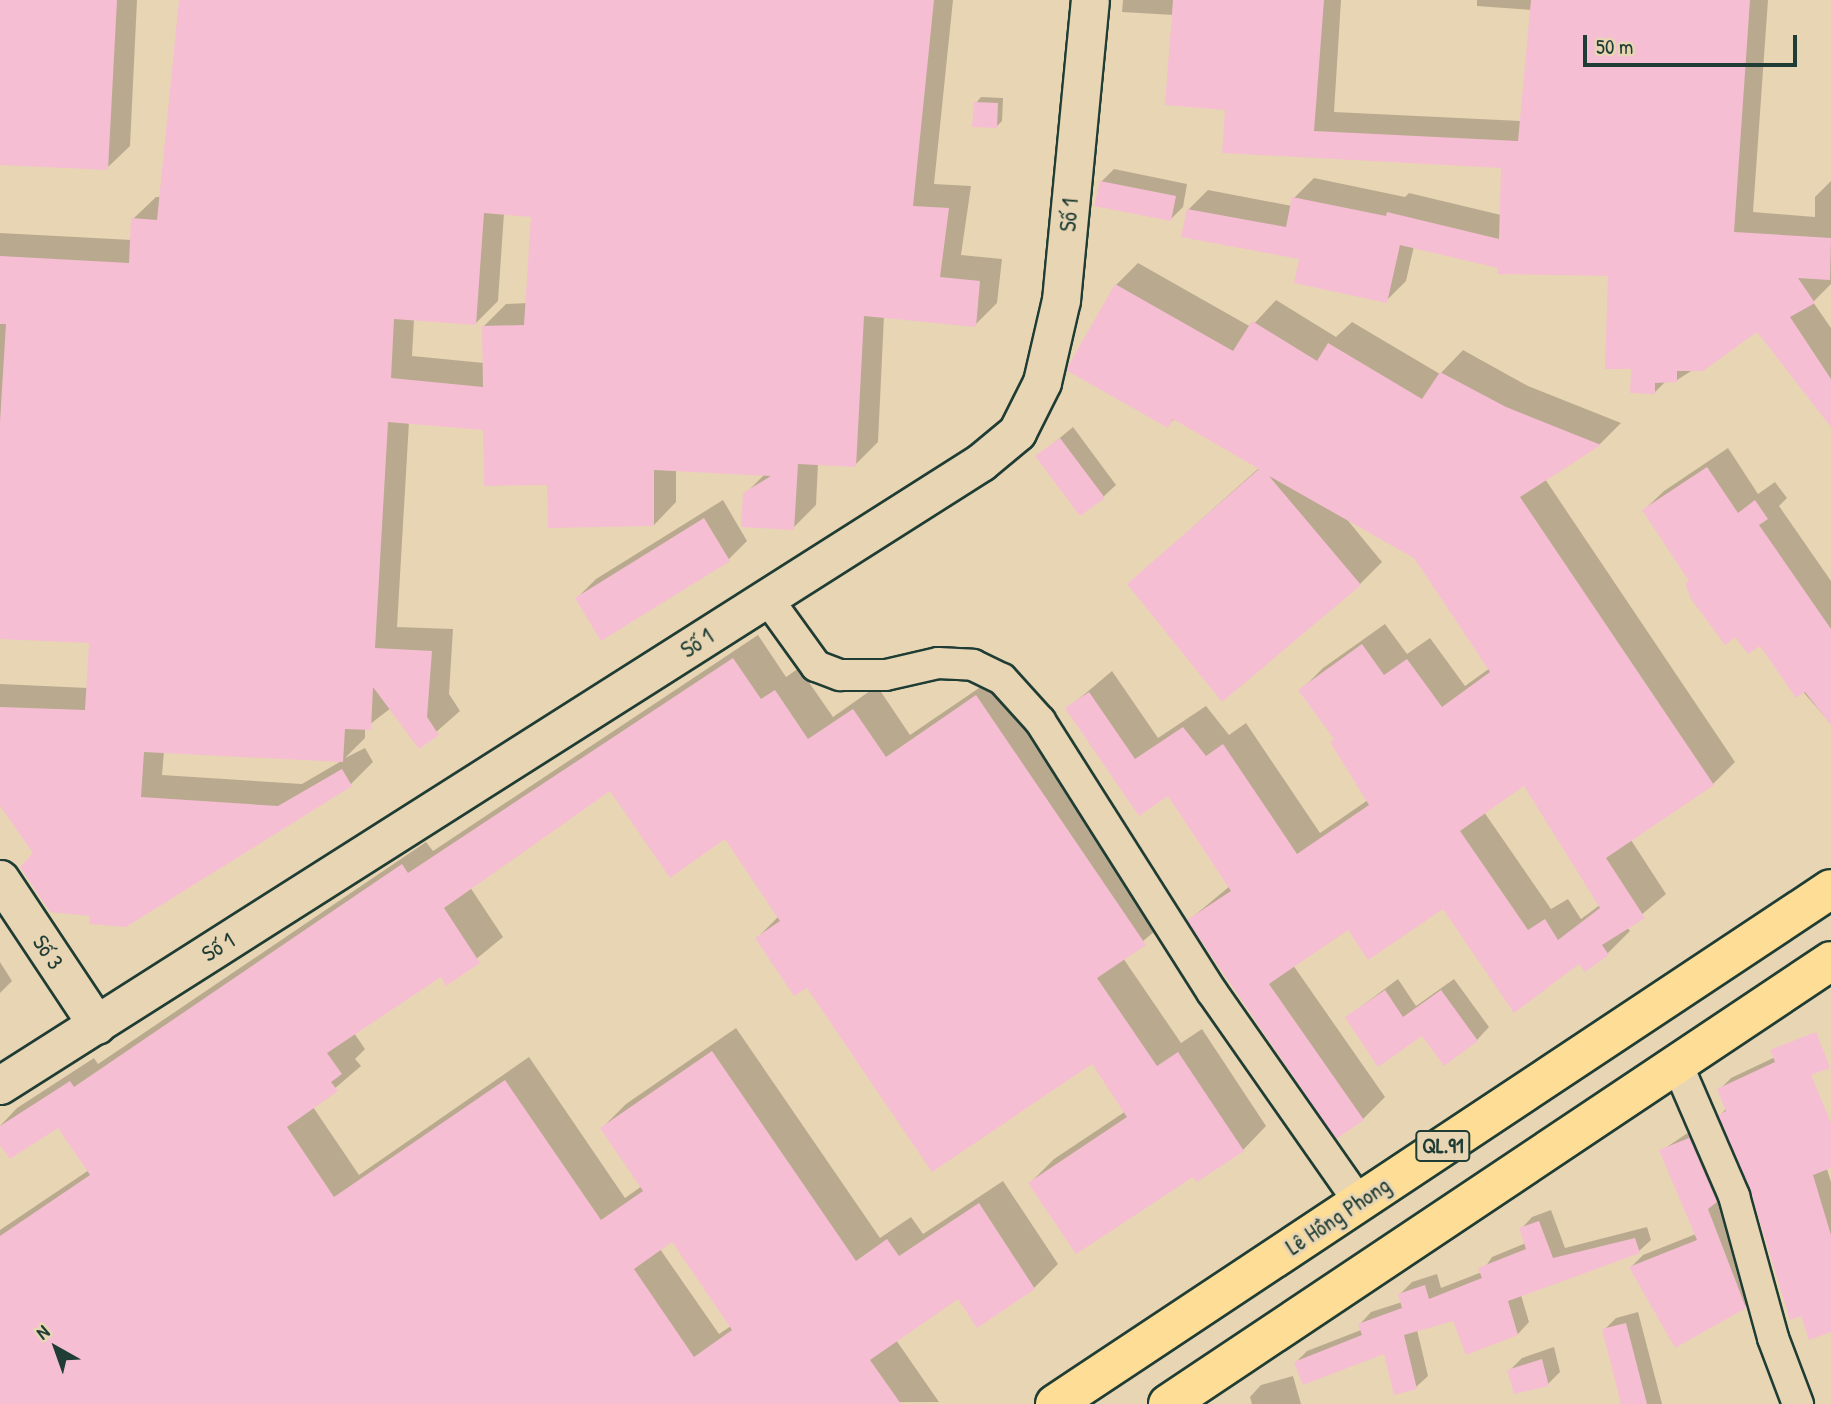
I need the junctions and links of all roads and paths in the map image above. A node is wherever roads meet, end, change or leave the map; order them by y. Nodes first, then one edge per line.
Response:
1 (1090, 0) edge
2 (767, 598) junction
3 (0, 879) edge
4 (1831, 889) edge
5 (1831, 961) edge
6 (97, 1025) junction
7 (1677, 1064) junction
8 (0, 1085) edge
9 (1359, 1202) junction
10 (1055, 1404) edge
11 (1168, 1404) edge
12 (1798, 1404) edge

1 - 2 street, Số 1
2 - 6 street, Số 1
2 - 9 street
3 - 6 street, Số 3
4 - 9 highway, Lê Hồng Phong / QL.91
5 - 7 highway, QL.91
6 - 8 street, Số 1
7 - 11 highway, QL.91
7 - 12 street
9 - 10 highway, Lê Hồng Phong / QL.91

